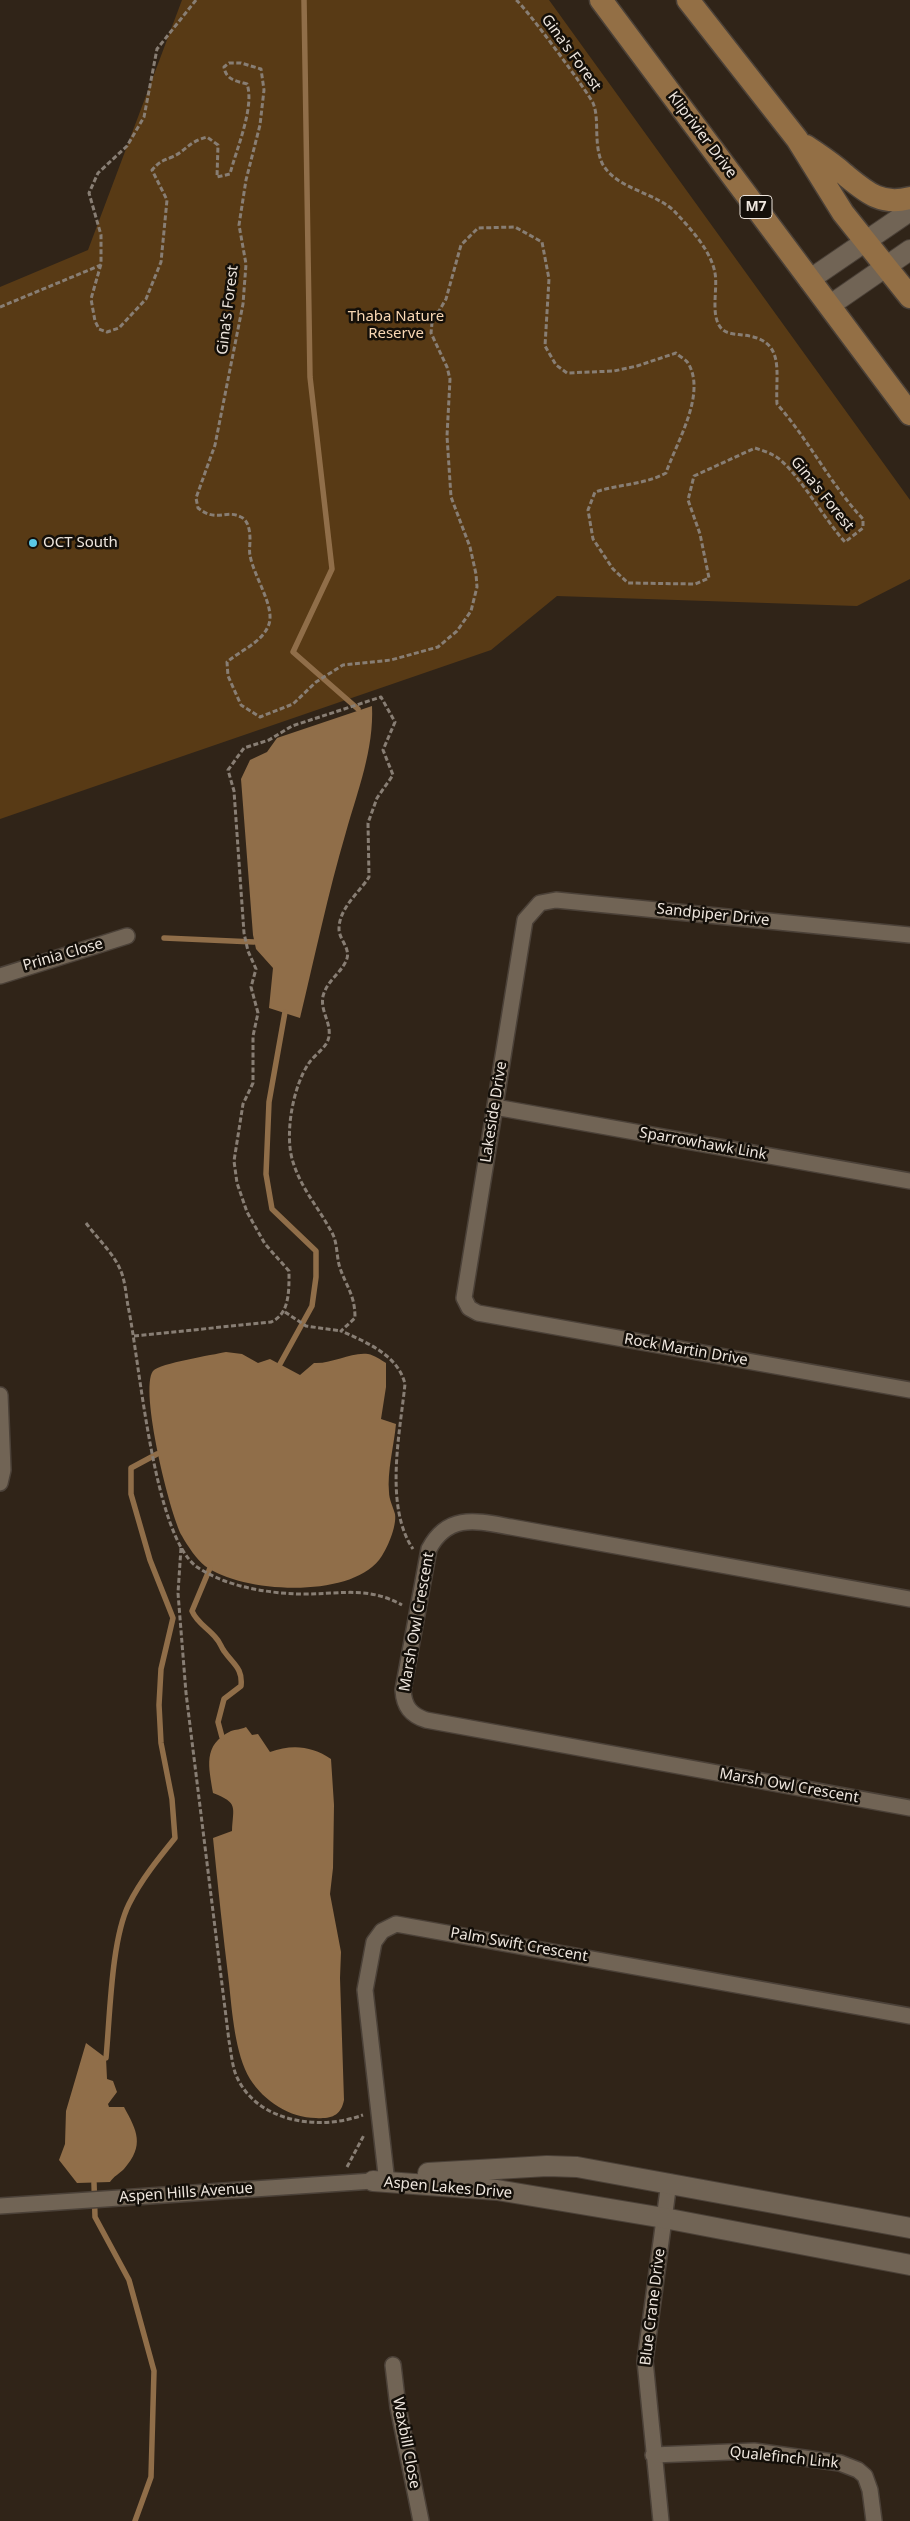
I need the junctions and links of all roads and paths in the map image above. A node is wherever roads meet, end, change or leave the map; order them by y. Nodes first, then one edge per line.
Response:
1 (196, 0) edge
2 (516, 0) edge
3 (601, 0) edge
4 (688, 0) edge
5 (797, 139) junction
6 (910, 198) edge
7 (910, 211) edge
8 (865, 242) junction
9 (910, 250) edge
10 (101, 264) junction
11 (885, 268) junction
12 (809, 280) junction
13 (910, 297) edge
14 (829, 306) junction
15 (0, 307) edge
16 (910, 414) edge
17 (525, 920) joint
18 (910, 935) edge
19 (127, 936) dead end
20 (0, 976) edge
21 (495, 1107) junction
22 (910, 1182) edge
23 (86, 1223) dead end
24 (466, 1304) joint
25 (285, 1312) junction
26 (341, 1332) junction
27 (134, 1336) junction
28 (910, 1390) edge
29 (0, 1395) edge
30 (0, 1482) edge
31 (180, 1548) junction
32 (425, 1566) junction
33 (910, 1599) edge
34 (416, 1613) junction
35 (910, 1808) edge
36 (910, 2016) edge
37 (378, 2109) junction
38 (382, 2180) junction
39 (669, 2182) junction
40 (339, 2183) junction
41 (0, 2206) edge
42 (664, 2218) junction
43 (910, 2228) edge
44 (910, 2265) edge
45 (393, 2366) dead end
46 (653, 2455) junction
47 (421, 2521) edge
48 (661, 2521) edge
49 (874, 2521) edge

1 - 10 path, Gina's Forest
2 - 10 path, Gina's Forest
3 - 12 main road, Kliprivier Drive / M7
4 - 5 main road
5 - 6 main road
5 - 8 main road
7 - 8 street
8 - 11 main road
8 - 12 street
9 - 11 street
10 - 15 path
11 - 13 main road
11 - 14 street
12 - 14 main road, Kliprivier Drive / M7
14 - 16 main road, Kliprivier Drive / M7
17 - 18 street, Sandpiper Drive
17 - 21 street, Lakeside Drive
19 - 20 street, Prinia Close
21 - 22 street, Sparrowhawk Link
21 - 24 street, Lakeside Drive
23 - 27 path
24 - 28 street, Rock Martin Drive
25 - 26 path
25 - 26 path
25 - 27 path
26 - 32 path
27 - 31 path
29 - 30 street
31 - 34 path
31 - 37 path
32 - 33 street, Marsh Owl Crescent
32 - 34 street, Marsh Owl Crescent
34 - 35 street, Marsh Owl Crescent
36 - 37 street, Palm Swift Crescent
37 - 38 street, Palm Swift Crescent
37 - 40 path
38 - 39 street, Aspen Lakes Drive
38 - 40 street, Aspen Hills Avenue
38 - 42 street, Aspen Lakes Drive
39 - 42 street, Blue Crane Drive
39 - 43 street, Aspen Lakes Drive
40 - 41 street, Aspen Hills Avenue
42 - 44 street, Aspen Lakes Drive
42 - 46 street, Blue Crane Drive
45 - 47 street, Waxbill Close
46 - 48 street, Blue Crane Drive
46 - 49 street, Qualefinch Link

